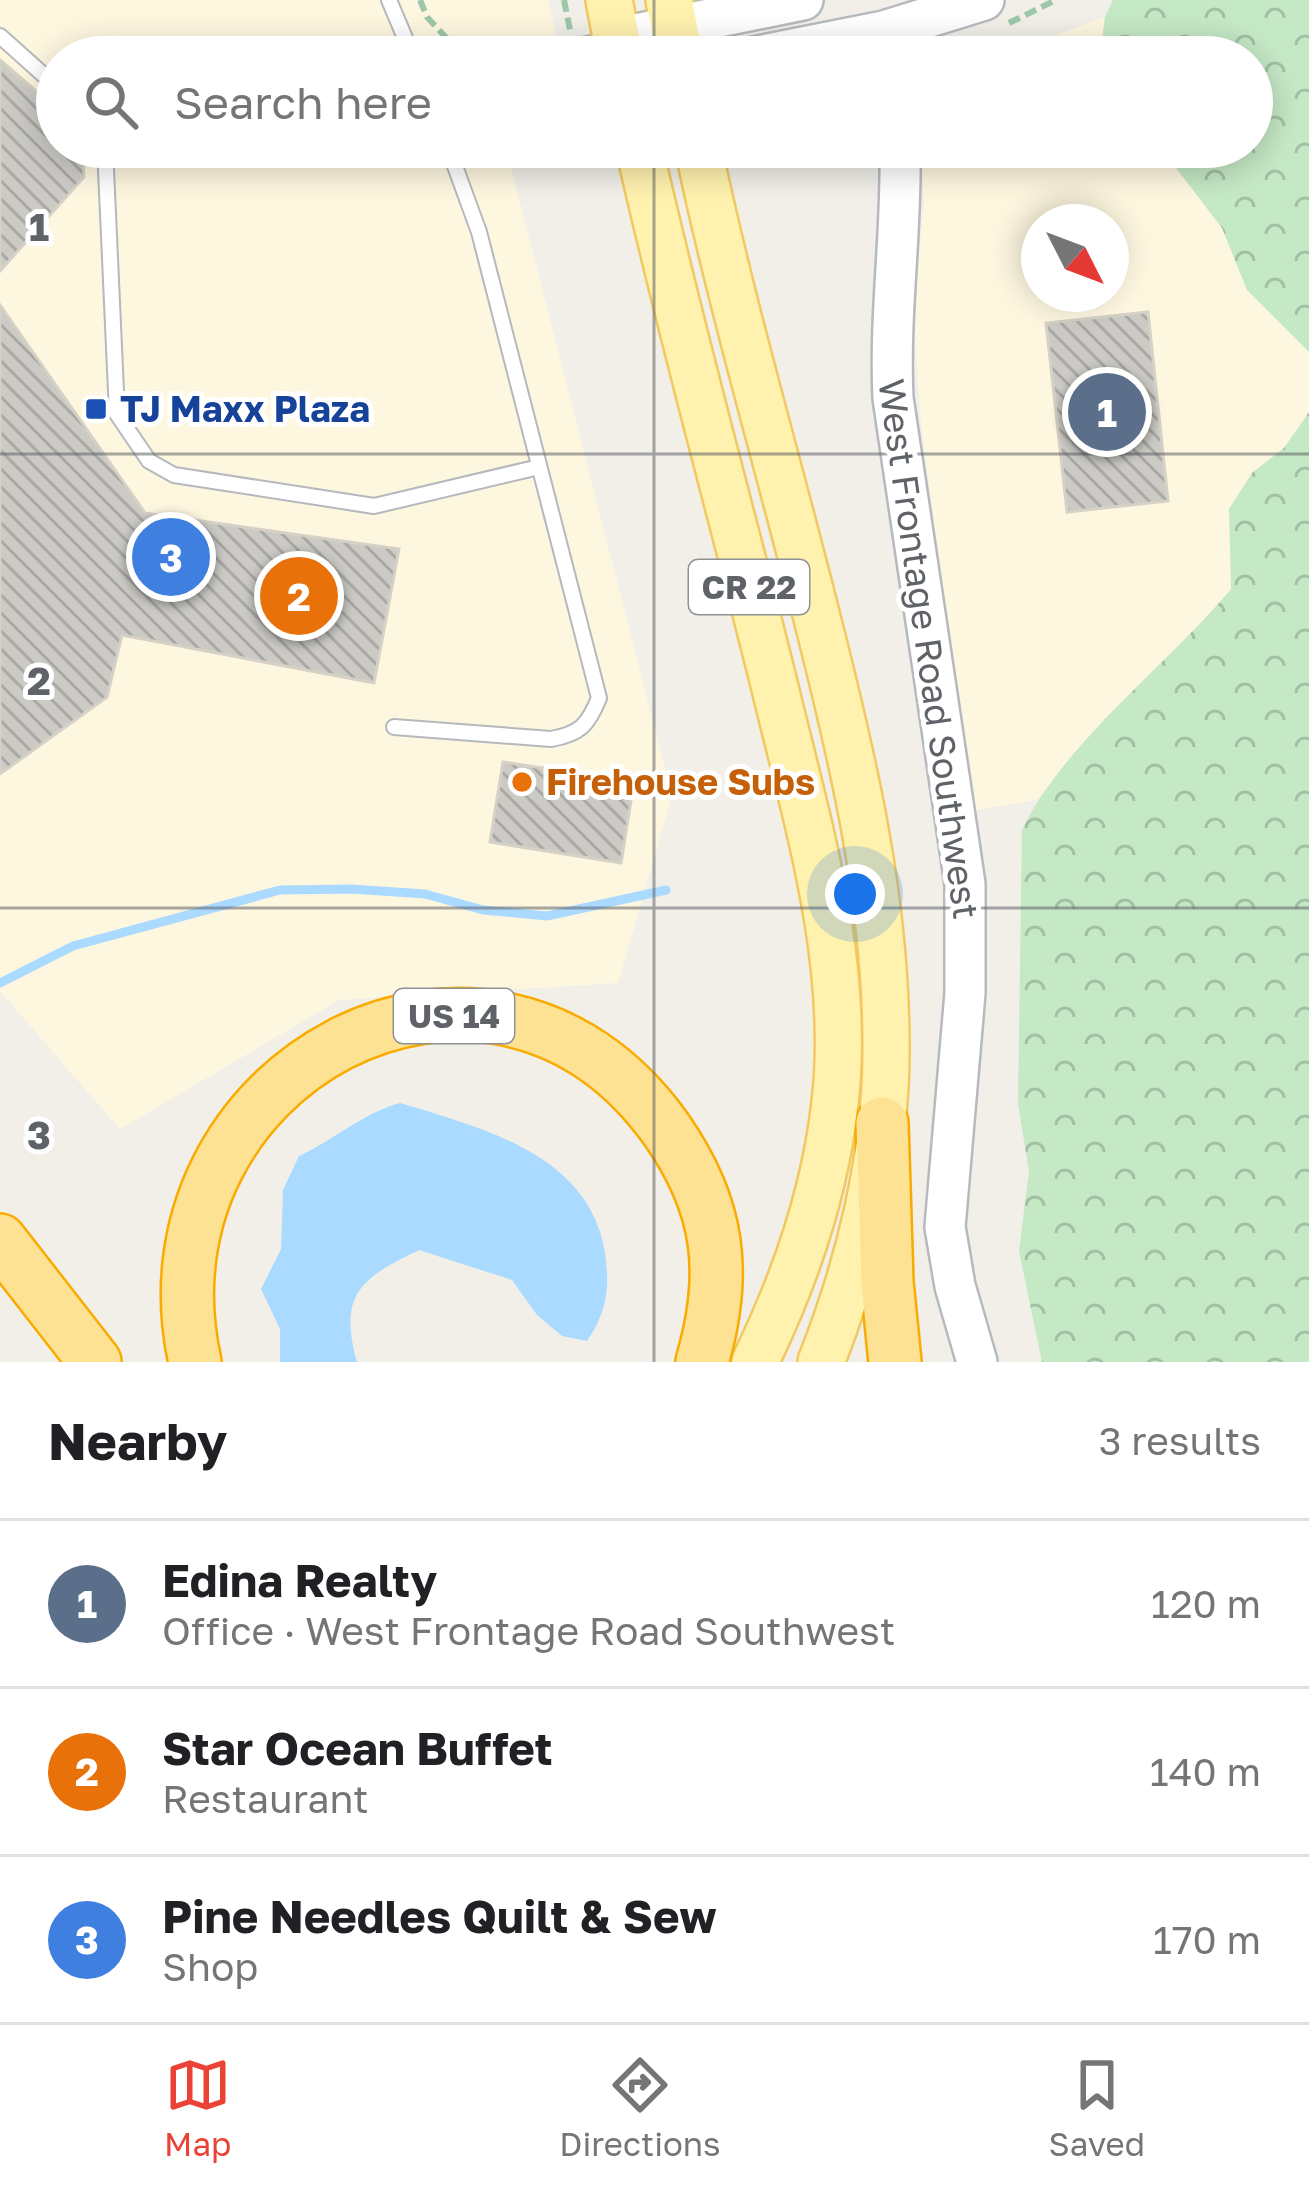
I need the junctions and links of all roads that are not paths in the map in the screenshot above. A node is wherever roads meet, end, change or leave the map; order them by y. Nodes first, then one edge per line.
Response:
1 (389, 0) edge
2 (803, 0) edge
3 (984, 0) edge
4 (674, 27) edge
5 (884, 29) edge
6 (615, 32) edge
7 (0, 36) edge
8 (404, 36) edge
9 (851, 36) edge
10 (36, 68) edge
11 (111, 168) edge
12 (455, 168) edge
13 (644, 168) edge
14 (703, 168) edge
15 (901, 168) edge
16 (539, 467) junction
17 (394, 727) dead end
18 (882, 1123) junction
19 (0, 1240) edge
20 (95, 1362) edge
21 (195, 1362) edge
22 (702, 1362) edge
23 (755, 1362) edge
24 (821, 1362) edge
25 (895, 1362) edge
26 (977, 1362) edge

1 - 8 lane
2 - 4 street
3 - 5 street
4 - 6 street
5 - 9 street
7 - 10 lane
11 - 16 lane
12 - 16 lane
13 - 23 main road, CR 22
14 - 18 main road, CR 22
15 - 26 street, West Frontage Road Southwest
16 - 17 lane
18 - 24 main road
18 - 25 highway
19 - 20 highway
21 - 22 highway, US 14

